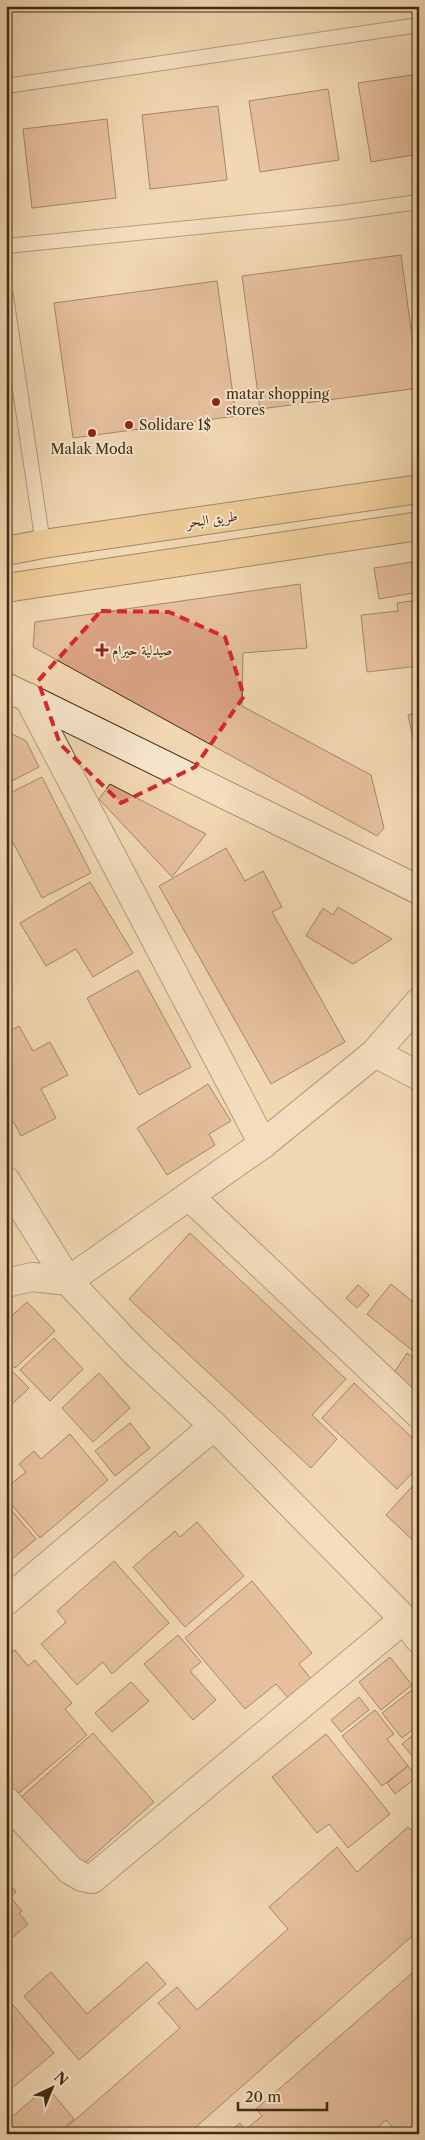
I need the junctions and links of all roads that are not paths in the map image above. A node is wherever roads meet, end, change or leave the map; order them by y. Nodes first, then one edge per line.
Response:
1 (419, 26) edge
2 (6, 86) edge
3 (419, 202) edge
4 (6, 246) edge
5 (6, 296) edge
6 (419, 489) edge
7 (419, 526) edge
8 (43, 544) junction
9 (6, 551) edge
10 (6, 588) edge
11 (17, 692) edge
12 (419, 890) edge
13 (419, 1002) edge
14 (375, 1053) junction
15 (419, 1076) edge
16 (263, 1144) junction
17 (6, 1181) edge
18 (189, 1196) junction
19 (68, 1281) junction
20 (6, 1283) edge
21 (419, 1414) edge
22 (214, 1426) junction
23 (6, 1601) edge
24 (411, 1629) edge
25 (6, 1801) edge

1 - 2 lane
3 - 4 lane
5 - 8 lane
6 - 8 highway, طريق البحر
7 - 10 highway
8 - 9 highway, طريق البحر
11 - 12 street
11 - 16 street
13 - 14 street
14 - 15 street
14 - 16 street
16 - 18 street
17 - 19 street
18 - 19 street
18 - 21 street
19 - 20 street
19 - 22 street
22 - 23 street
22 - 24 street
24 - 25 street

